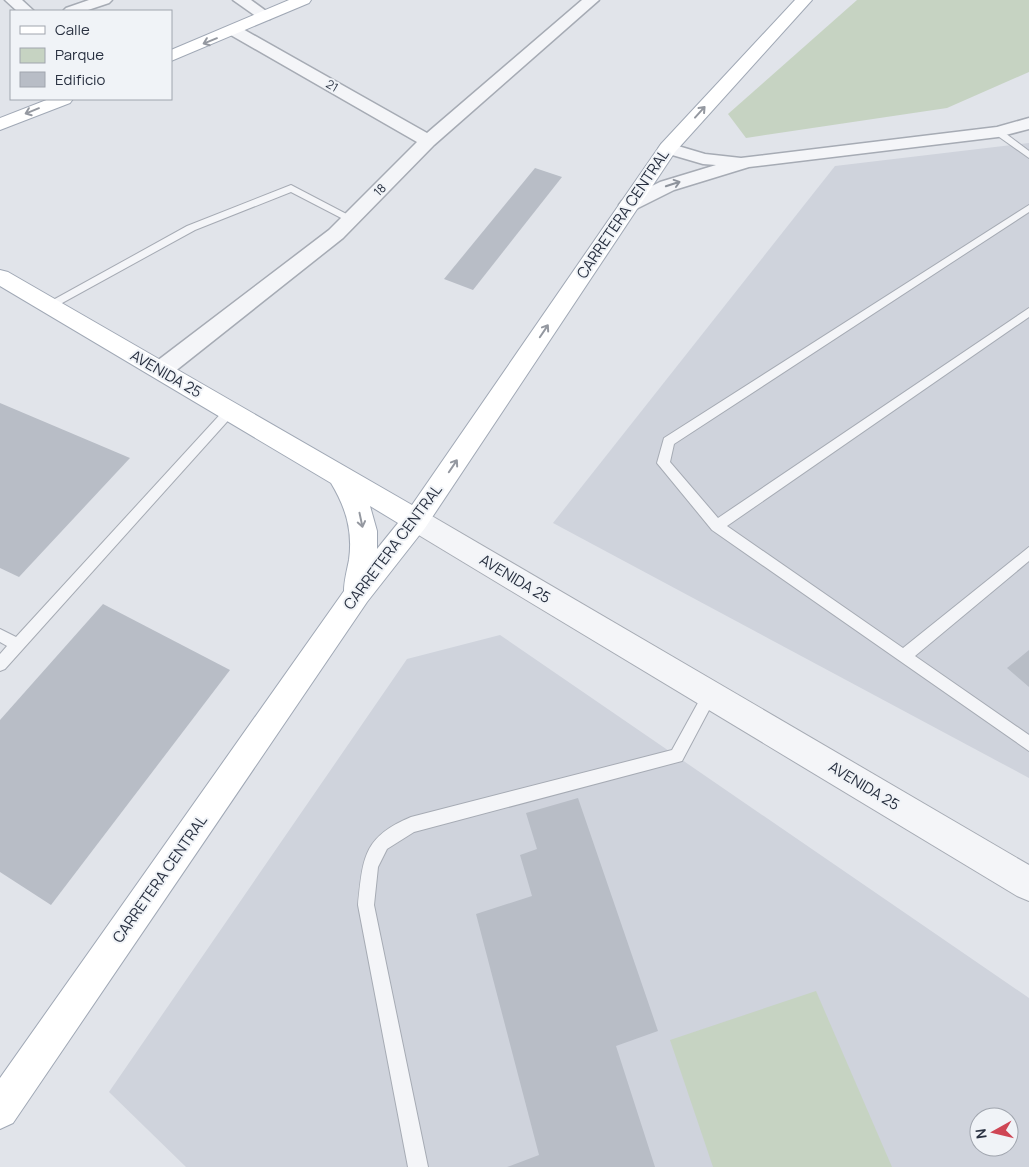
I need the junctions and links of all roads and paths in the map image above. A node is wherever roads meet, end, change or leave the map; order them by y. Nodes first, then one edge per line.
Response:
1 (13, 0) edge
2 (104, 0) edge
3 (241, 0) edge
4 (302, 0) edge
5 (591, 0) edge
6 (804, 0) edge
7 (25, 10) edge
8 (74, 10) edge
9 (265, 16) junction
10 (235, 30) junction
11 (172, 56) edge
12 (61, 100) edge
13 (1029, 123) edge
14 (0, 124) edge
15 (998, 132) junction
16 (428, 141) junction
17 (668, 148) junction
18 (1029, 155) edge
19 (747, 162) junction
20 (629, 205) junction
21 (1029, 208) edge
22 (351, 219) junction
23 (0, 277) edge
24 (49, 305) junction
25 (1029, 312) edge
26 (161, 370) junction
27 (230, 411) junction
28 (341, 477) junction
29 (416, 520) junction
30 (717, 526) junction
31 (1029, 553) edge
32 (356, 594) junction
33 (0, 635) edge
34 (17, 645) junction
35 (903, 657) junction
36 (0, 664) edge
37 (710, 695) junction
38 (1029, 744) edge
39 (1029, 884) edge
40 (0, 1110) edge
41 (418, 1167) edge

1 - 7 street
2 - 8 street
3 - 9 street
4 - 9 main road
5 - 16 street, 18
17 -> 6 main road, CARRETERA CENTRAL
9 - 10 main road
10 -> 11 main road
10 - 16 street, 21
12 -> 14 main road
13 - 15 street
15 - 18 lane
15 - 19 street
16 - 22 street, 18
17 - 19 street
17 - 20 main road, CARRETERA CENTRAL
20 -> 19 street
29 -> 20 main road, CARRETERA CENTRAL
21 - 30 lane
22 - 24 lane
22 - 26 street, 18
23 - 24 main road, AVENIDA 25
24 - 26 main road, AVENIDA 25
25 - 30 lane
26 - 27 main road, AVENIDA 25
27 - 28 main road, AVENIDA 25
27 - 34 lane
28 - 29 main road, AVENIDA 25
28 -> 32 main road
29 - 32 main road, CARRETERA CENTRAL
29 - 37 street, AVENIDA 25
30 - 35 lane
31 - 35 lane
32 - 40 main road, CARRETERA CENTRAL
33 - 34 lane
34 - 36 lane
35 - 38 lane
37 - 39 street, AVENIDA 25
37 - 41 lane

